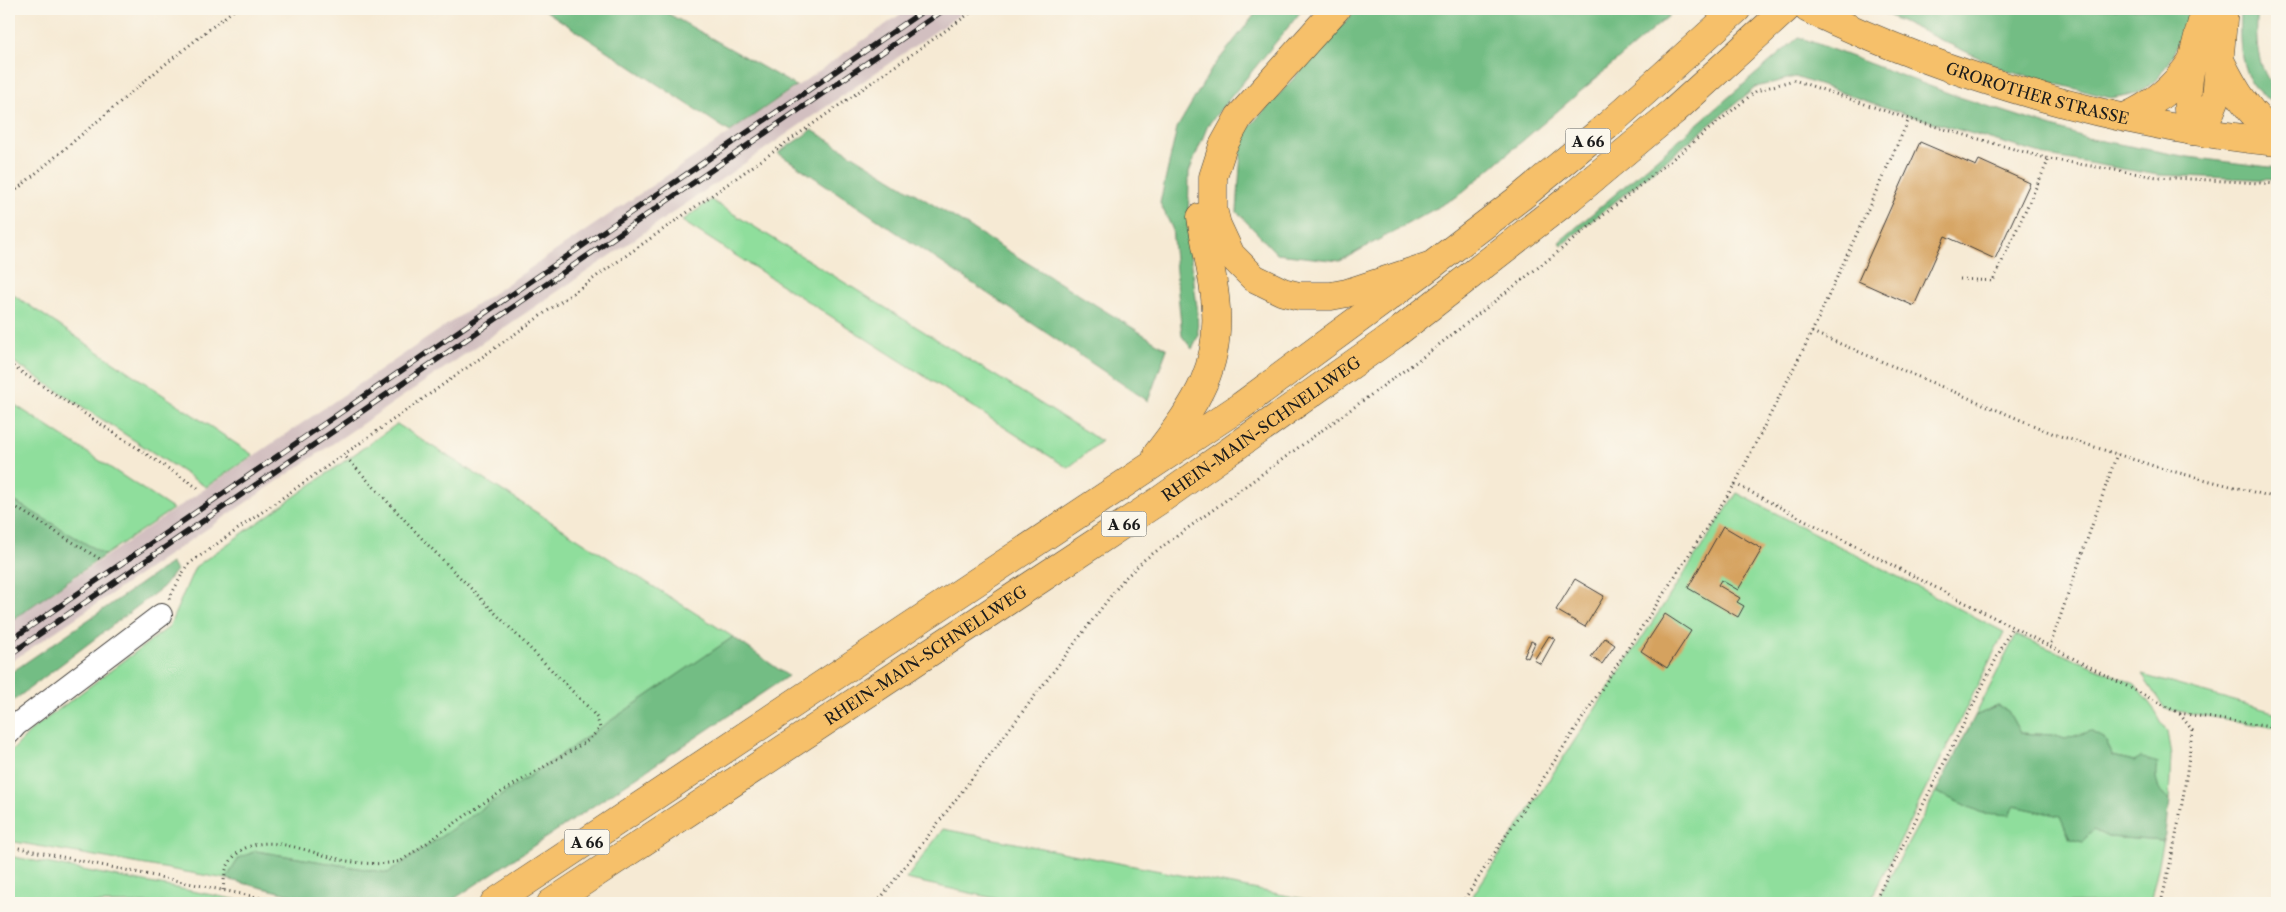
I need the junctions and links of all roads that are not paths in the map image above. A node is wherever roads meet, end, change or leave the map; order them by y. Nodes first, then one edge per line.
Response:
1 (1321, 9) edge
2 (1336, 9) edge
3 (1737, 9) edge
4 (1786, 9) edge
5 (1808, 9) edge
6 (2206, 9) edge
7 (2224, 9) edge
8 (2219, 59) junction
9 (2192, 61) junction
10 (2125, 117) junction
11 (2191, 131) junction
12 (2277, 135) edge
13 (2277, 142) edge
14 (1432, 264) junction
15 (1142, 473) junction
16 (161, 615) road end
17 (9, 733) edge
18 (494, 903) edge
19 (551, 903) edge

1 - 15 main road
2 - 14 main road
3 - 14 main road, A 66
4 - 19 main road, RHEIN-MAIN-SCHNELLWEG / A 66
5 - 10 main road, GROROTHER STRASSE
6 - 9 main road
7 - 8 main road
8 - 11 main road
8 - 12 main road
9 - 10 main road
9 - 11 main road
10 - 11 main road, GROROTHER STRASSE
11 - 13 main road, GROROTHER STRASSE
14 - 15 main road, RHEIN-MAIN-SCHNELLWEG / A 66
15 - 18 main road, RHEIN-MAIN-SCHNELLWEG / A 66
16 - 17 lane

